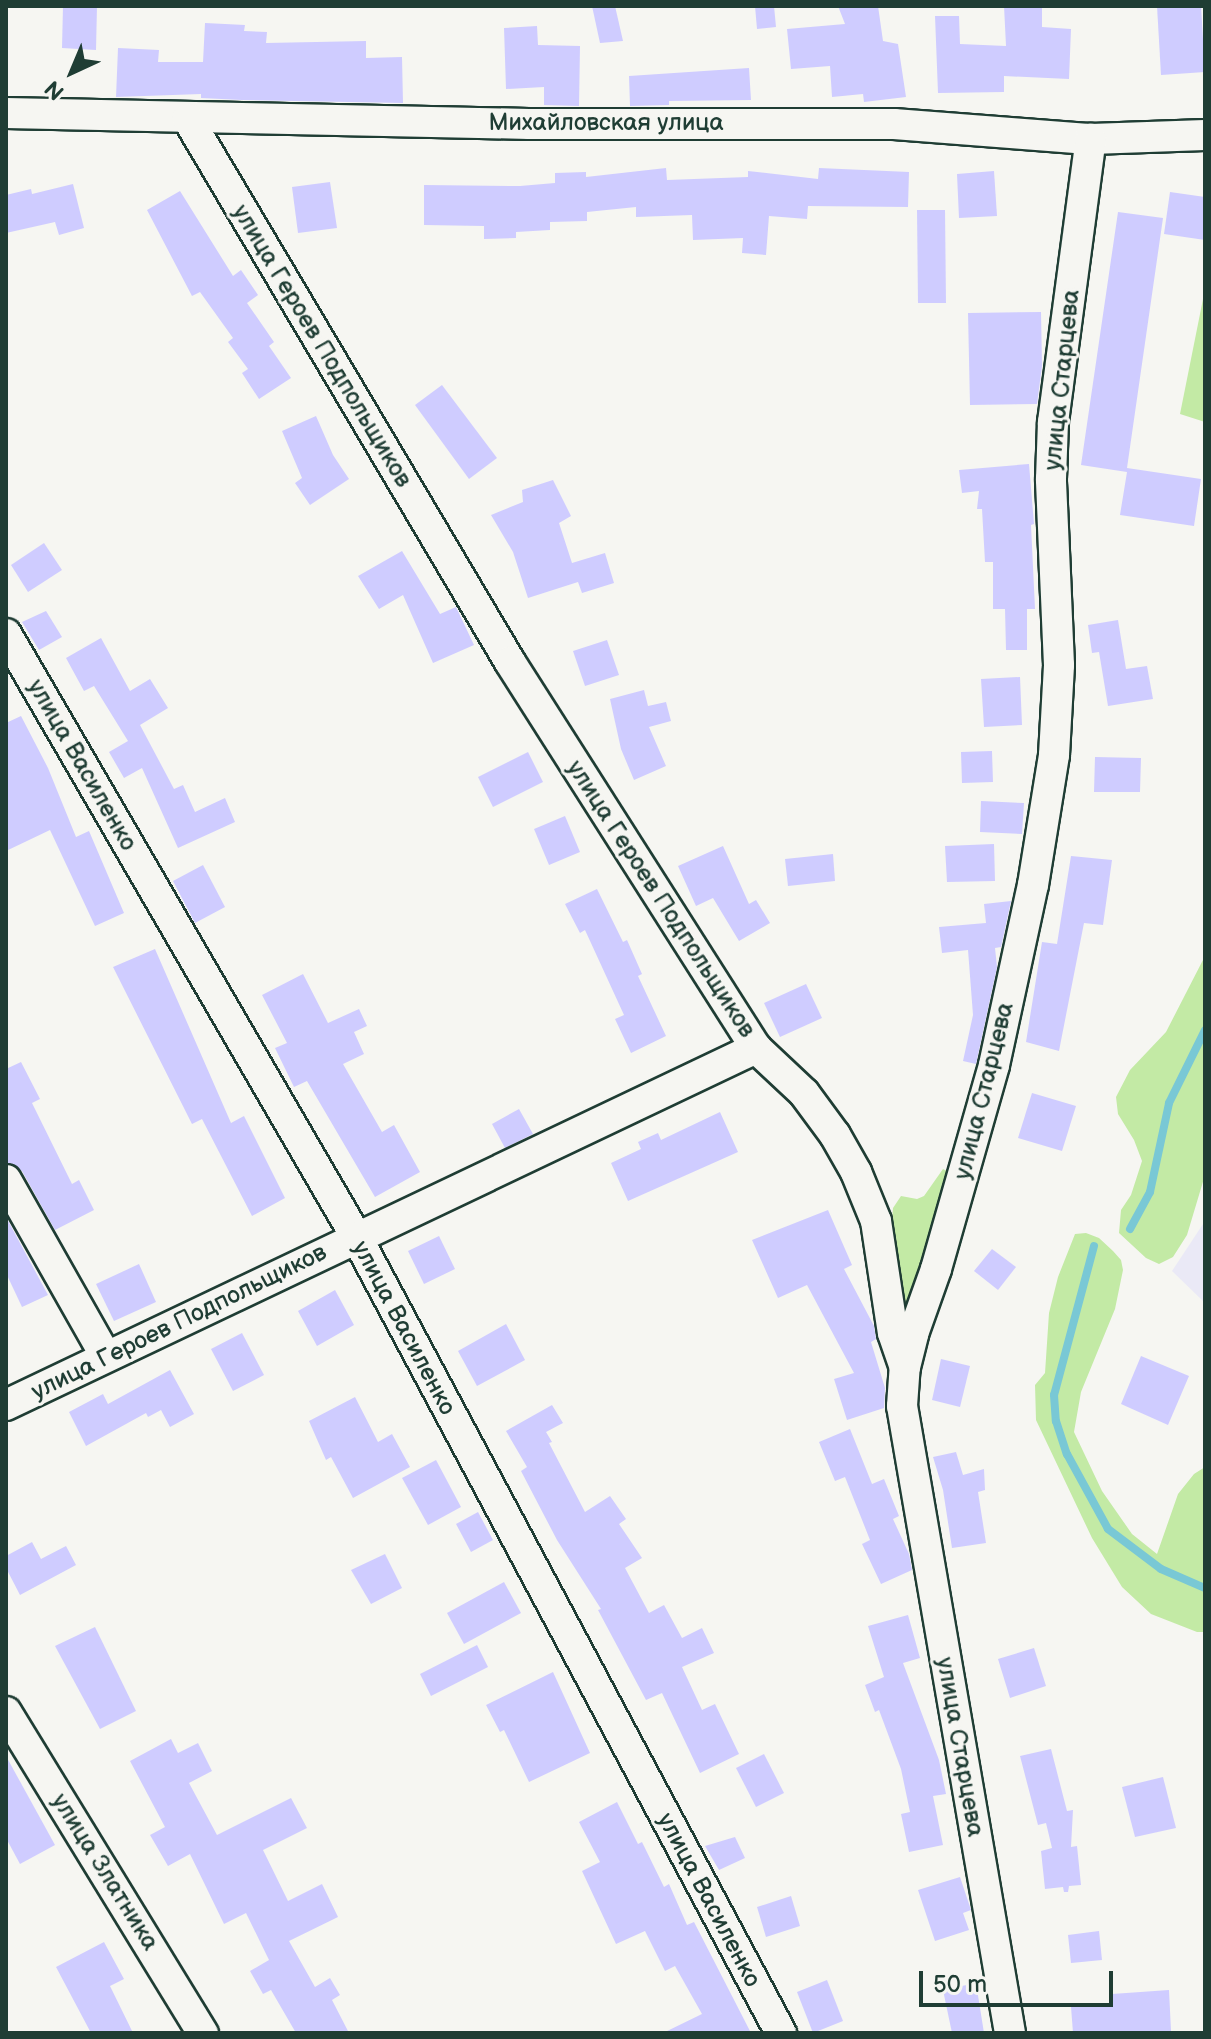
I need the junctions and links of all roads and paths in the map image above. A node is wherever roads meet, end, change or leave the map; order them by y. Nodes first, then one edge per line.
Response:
1 (6, 113) edge
2 (188, 119) junction
3 (1205, 135) edge
4 (1091, 139) junction
5 (6, 634) edge
6 (756, 1048) junction
7 (6, 1180) edge
8 (357, 1238) junction
9 (106, 1357) junction
10 (905, 1367) junction
11 (6, 1405) edge
12 (6, 1712) edge
13 (203, 2033) edge
14 (781, 2033) edge
15 (1010, 2033) edge

1 - 2 street, Михайловская улица
2 - 4 street, Михайловская улица
2 - 6 street, улица Героев Подпольщиков
3 - 4 street, Михайловская улица
4 - 10 street, улица Старцева
5 - 8 street, улица Василенко
6 - 8 street, улица Героев Подпольщиков
6 - 10 street
7 - 9 street
8 - 9 street, улица Героев Подпольщиков
8 - 14 street, улица Василенко
9 - 11 street, улица Героев Подпольщиков
10 - 15 street, улица Старцева
12 - 13 street, улица Златника

